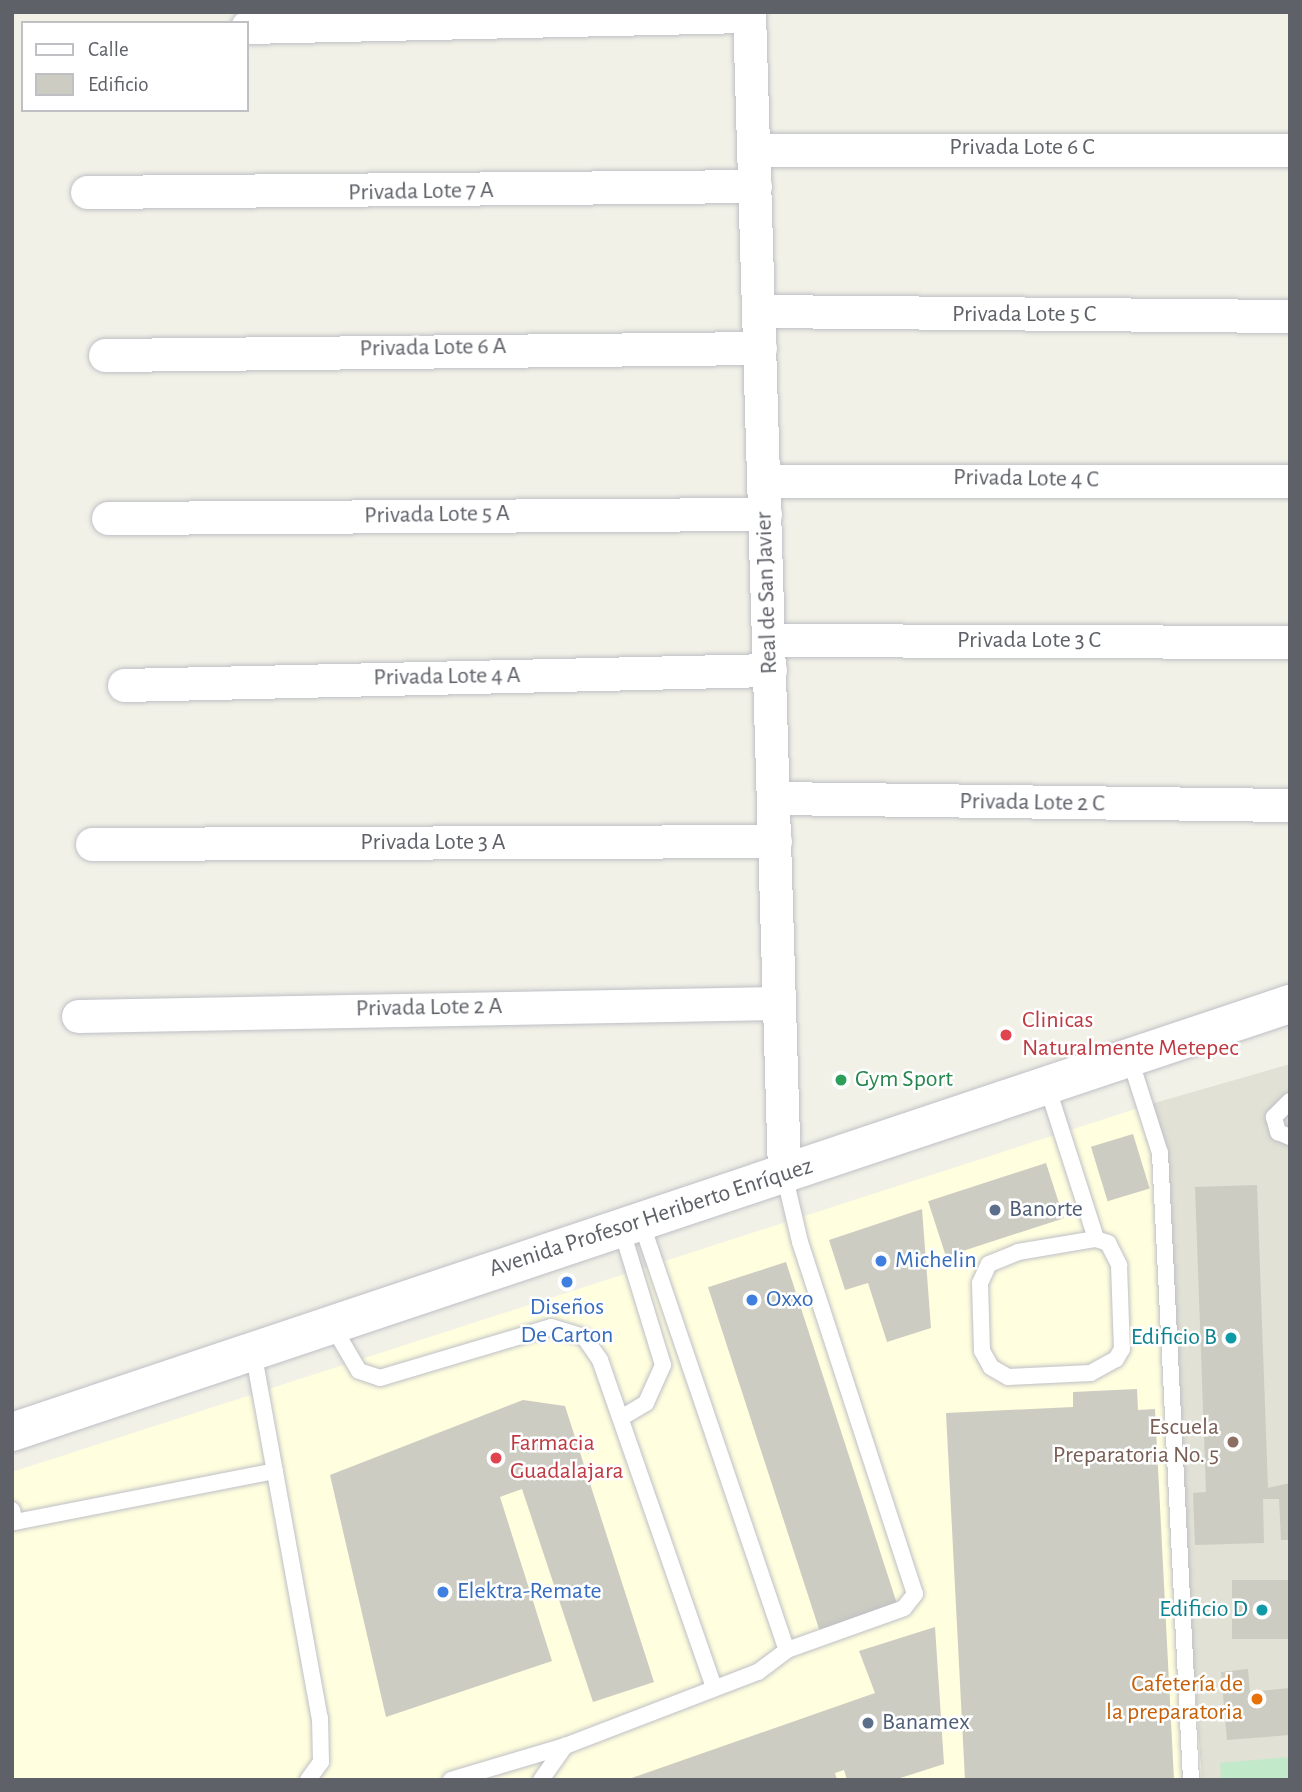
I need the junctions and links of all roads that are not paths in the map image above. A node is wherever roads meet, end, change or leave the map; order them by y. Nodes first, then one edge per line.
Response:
1 (749, 14) edge
2 (248, 27) edge
3 (754, 150) junction
4 (1290, 150) edge
5 (755, 186) junction
6 (87, 192) dead end
7 (759, 311) junction
8 (1290, 316) edge
9 (760, 348) junction
10 (105, 355) dead end
11 (762, 481) junction
12 (1290, 481) edge
13 (765, 514) junction
14 (108, 518) dead end
15 (1290, 642) edge
16 (769, 655) junction
17 (124, 685) dead end
18 (774, 798) junction
19 (1290, 806) edge
20 (775, 841) junction
21 (92, 844) dead end
22 (779, 1003) junction
23 (1290, 1004) edge
24 (78, 1016) dead end
25 (1130, 1059) junction
26 (1047, 1086) junction
27 (1290, 1101) edge
28 (1290, 1137) edge
29 (785, 1174) junction
30 (631, 1225) junction
31 (1096, 1240) junction
32 (332, 1325) junction
33 (253, 1351) junction
34 (621, 1418) junction
35 (12, 1432) edge
36 (275, 1471) junction
37 (14, 1516) edge
38 (788, 1650) junction
39 (714, 1688) junction
40 (565, 1746) junction
41 (308, 1780) edge
42 (451, 1780) edge
43 (541, 1780) edge
44 (1191, 1780) edge

1 - 2 street
1 - 3 street, Real de San Javier
3 - 4 street, Privada Lote 6 C
3 - 5 street, Real de San Javier
5 - 6 street, Privada Lote 7 A
5 - 7 street, Real de San Javier
7 - 8 street, Privada Lote 5 C
7 - 9 street, Real de San Javier
9 - 10 street, Privada Lote 6 A
9 - 11 street, Real de San Javier
11 - 12 street, Privada Lote 4 C
11 - 13 street, Real de San Javier
13 - 14 street, Privada Lote 5 A
13 - 16 street, Real de San Javier
15 - 16 street, Privada Lote 3 C
16 - 17 street, Privada Lote 4 A
16 - 18 street, Real de San Javier
18 - 19 street, Privada Lote 2 C
18 - 20 street, Real de San Javier
20 - 21 street, Privada Lote 3 A
20 - 22 street, Real de San Javier
22 - 24 street, Privada Lote 2 A
22 - 29 street, Real de San Javier
23 - 25 main road, Avenida Profesor Heriberto Enríquez
25 - 26 main road, Avenida Profesor Heriberto Enríquez
25 - 44 lane
26 - 29 main road, Avenida Profesor Heriberto Enríquez
26 - 31 lane
27 - 28 lane
29 - 30 main road, Avenida Profesor Heriberto Enríquez
29 - 38 lane
30 - 32 main road, Avenida Profesor Heriberto Enríquez
30 - 34 lane
30 - 38 lane
31 - 31 lane
32 - 33 main road, Avenida Profesor Heriberto Enríquez
32 - 34 lane
33 - 35 main road, Avenida Profesor Heriberto Enríquez
33 - 36 lane
34 - 39 lane
36 - 37 lane
36 - 41 lane
38 - 39 lane
39 - 40 lane
40 - 42 lane
40 - 43 lane

